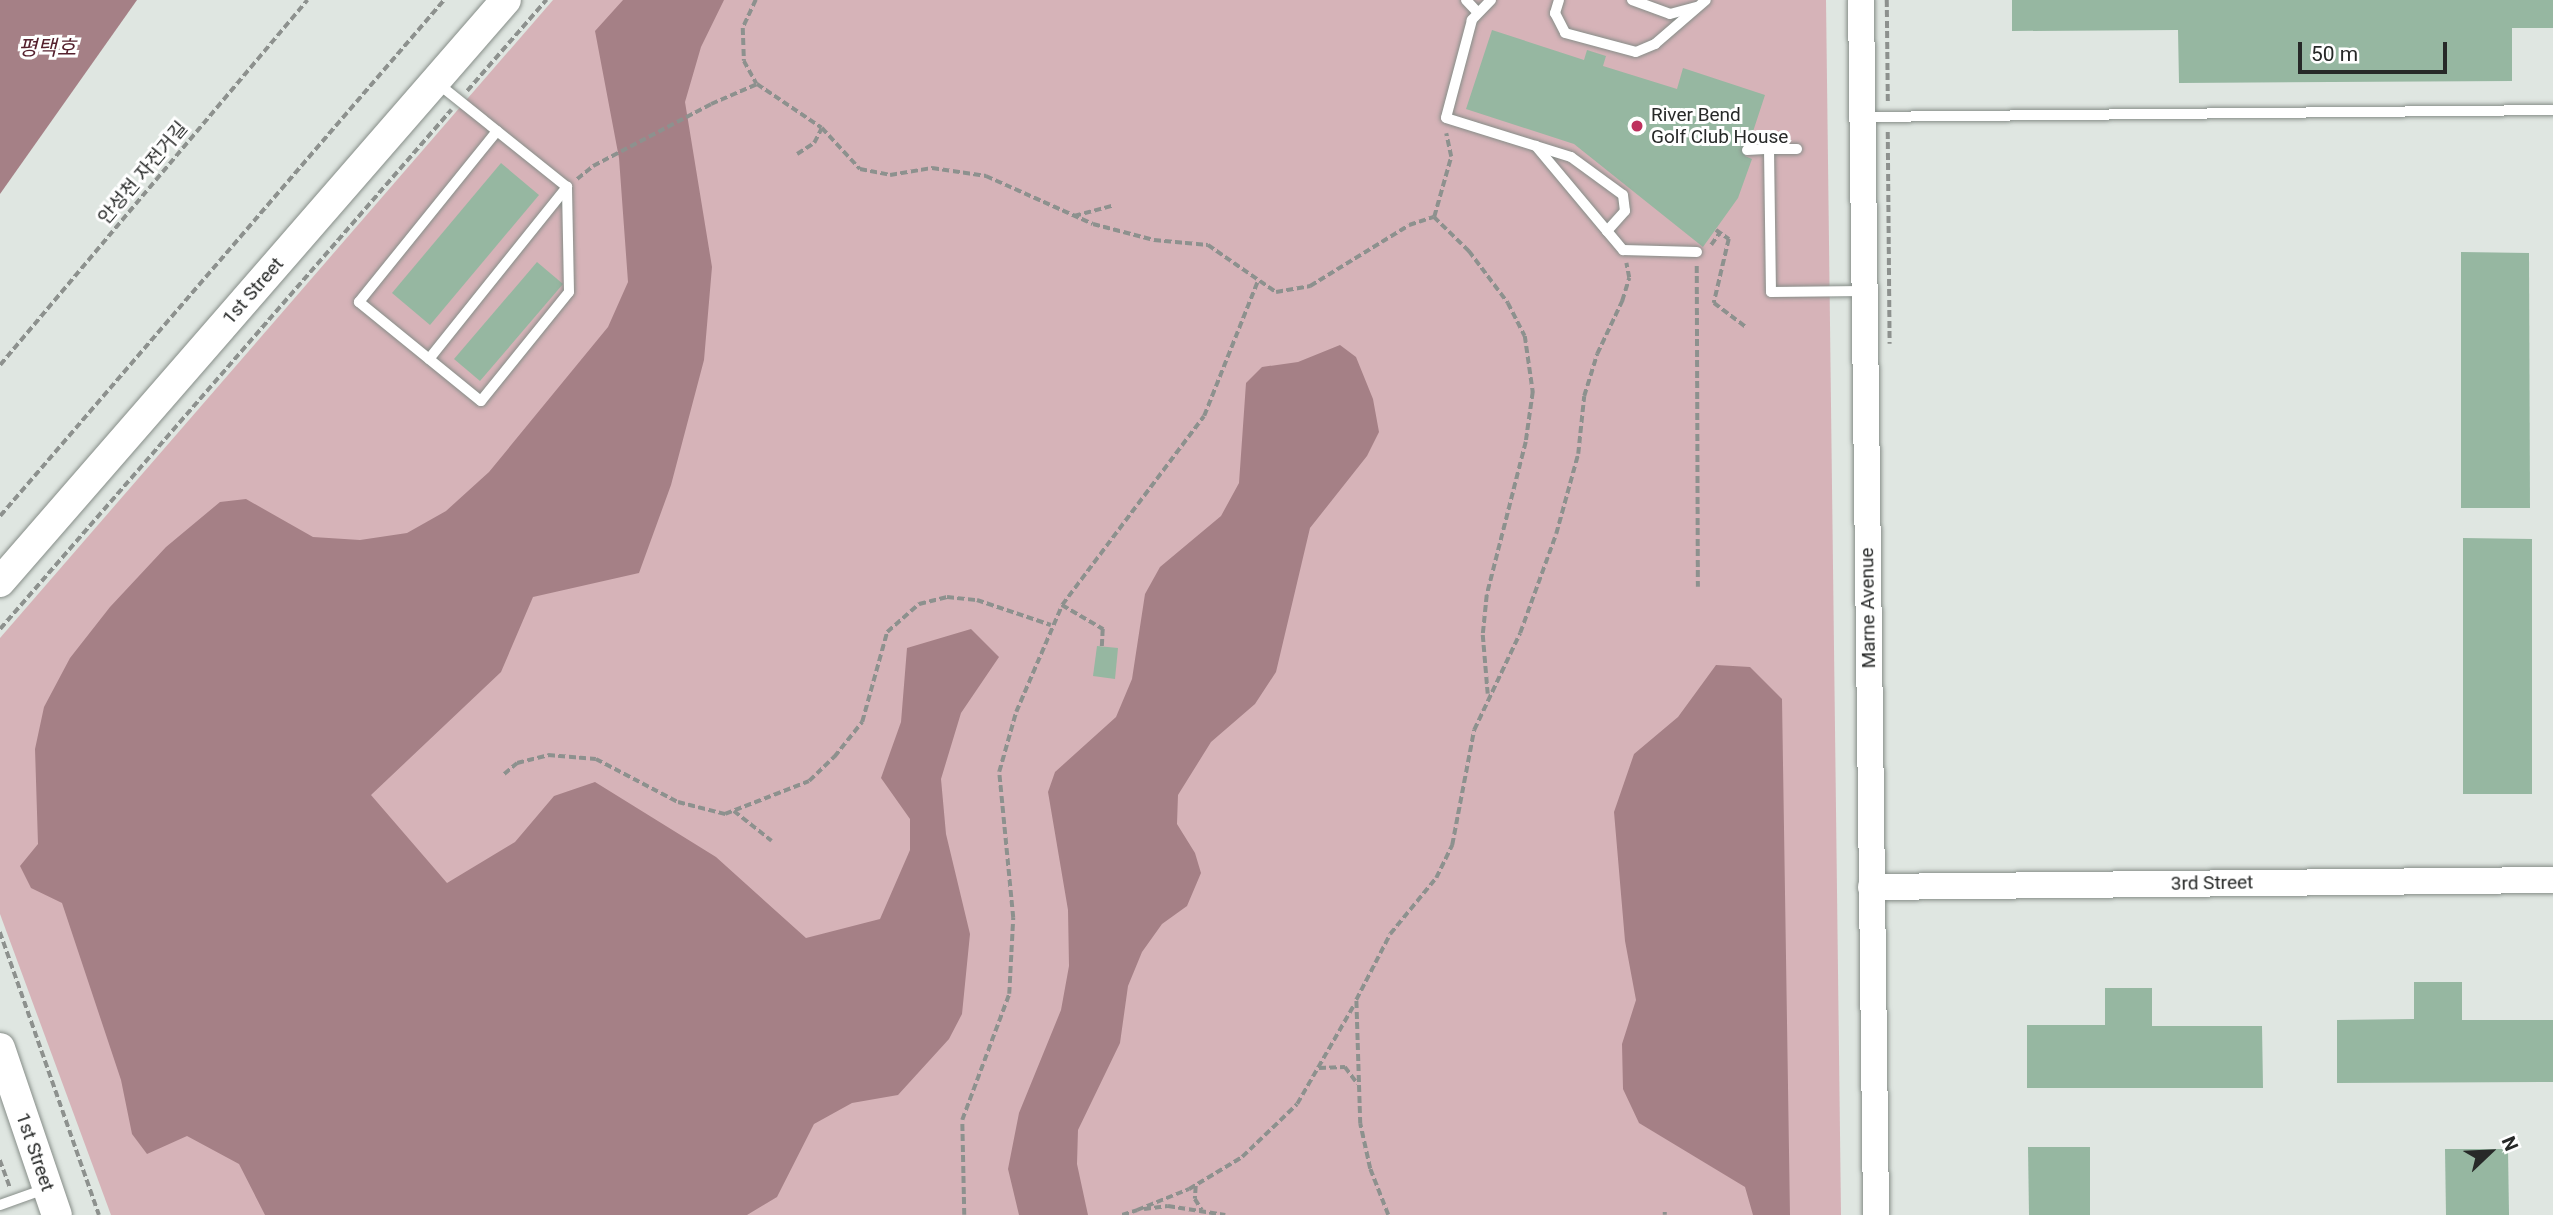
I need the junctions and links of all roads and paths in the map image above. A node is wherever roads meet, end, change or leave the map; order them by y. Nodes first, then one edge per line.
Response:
1 (307, 0) edge
2 (444, 0) edge
3 (506, 0) edge
4 (546, 0) edge
5 (756, 0) edge
6 (1466, 0) edge
7 (1491, 0) edge
8 (1559, 0) edge
9 (1632, 0) edge
10 (1861, 0) edge
11 (1702, 3) edge
12 (1478, 12) junction
13 (435, 81) junction
14 (757, 84) junction
15 (459, 100) junction
16 (2553, 110) edge
17 (1862, 117) junction
18 (1446, 118) junction
19 (821, 128) junction
20 (497, 131) junction
21 (1536, 146) junction
22 (1769, 149) junction
23 (1797, 149) dead end
24 (1747, 150) dead end
25 (797, 154) dead end
26 (593, 166) dead end
27 (567, 187) junction
28 (1112, 206) dead end
29 (1074, 216) junction
30 (1434, 217) junction
31 (1716, 230) dead end
32 (1607, 231) junction
33 (1623, 250) junction
34 (1697, 252) joint
35 (1258, 280) junction
36 (1864, 291) junction
37 (1745, 326) dead end
38 (429, 359) junction
39 (0, 365) edge
40 (0, 516) edge
41 (0, 582) edge
42 (1698, 586) dead end
43 (1062, 605) junction
44 (1051, 625) junction
45 (0, 629) edge
46 (1102, 647) dead end
47 (1488, 695) junction
48 (504, 774) dead end
49 (734, 811) junction
50 (772, 841) dead end
51 (2553, 880) edge
52 (1871, 887) junction
53 (0, 932) edge
54 (1356, 1000) junction
55 (0, 1048) edge
56 (1320, 1068) junction
57 (1358, 1084) junction
58 (1197, 1184) junction
59 (52, 1202) edge
60 (0, 1205) edge
61 (1137, 1210) junction
62 (1202, 1210) junction
63 (99, 1215) edge
64 (964, 1215) edge
65 (1122, 1215) edge
66 (1225, 1215) edge
67 (1388, 1215) edge
68 (1876, 1215) edge

1 - 39 path, 안성천 자전거길
2 - 40 path
3 - 13 main road, 1st Street
4 - 15 path
5 - 14 path
6 - 12 lane
7 - 12 lane
8 - 11 lane
9 - 11 lane
10 - 17 street, Marne Avenue
12 - 18 lane
13 - 15 lane
13 - 41 main road, 1st Street
14 - 19 path
14 - 26 path
15 - 20 lane
15 - 45 path
16 - 17 lane
17 - 36 street, Marne Avenue
18 - 21 lane
18 - 30 path
19 - 25 path
19 - 29 path
20 - 27 lane
20 - 38 lane
21 - 32 lane
21 - 32 lane
22 - 23 lane
22 - 24 lane
22 - 36 lane
27 - 38 lane
27 - 38 lane
28 - 29 path
29 - 35 path
30 - 35 path
30 - 47 path
31 - 37 path
32 - 33 lane
33 - 34 lane
33 - 47 path
34 - 42 path
35 - 43 path
36 - 52 street, Marne Avenue
43 - 44 path
43 - 46 path
44 - 49 path
44 - 64 path
47 - 54 path
48 - 49 path
49 - 50 path
51 - 52 street, 3rd Street
52 - 68 street, Marne Avenue
53 - 63 path
54 - 56 path
54 - 57 path
55 - 59 main road, 1st Street
56 - 57 path
56 - 58 path
57 - 67 path
58 - 61 path
58 - 62 path
59 - 60 lane
61 - 62 path
61 - 65 path
62 - 66 path

